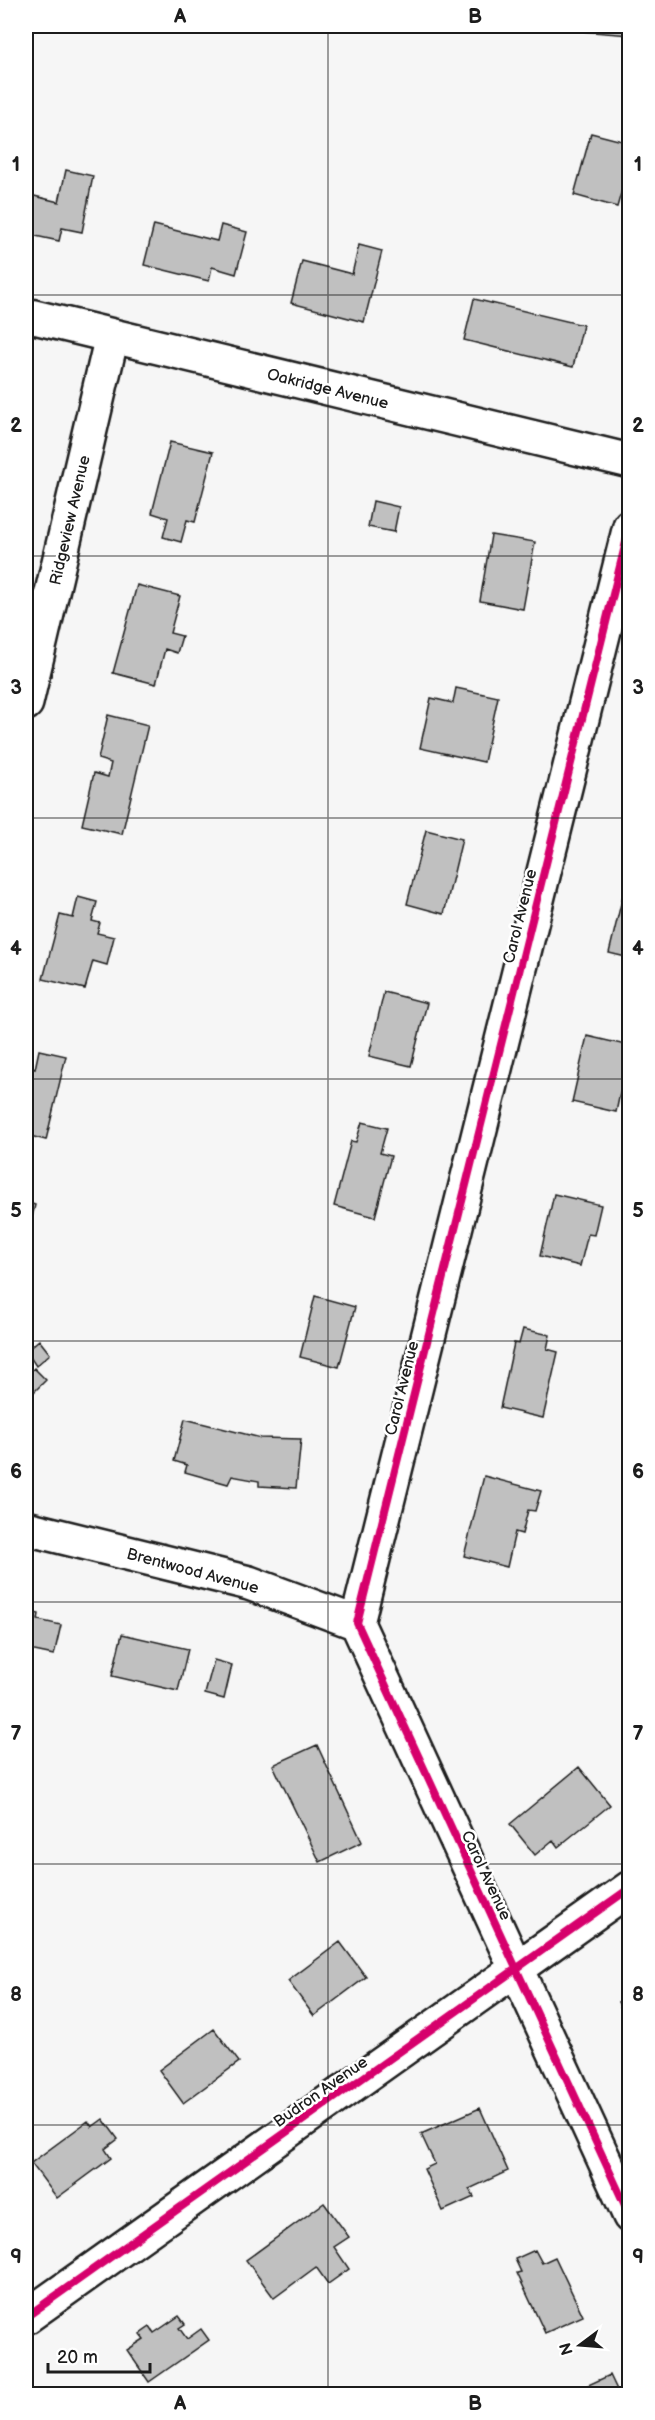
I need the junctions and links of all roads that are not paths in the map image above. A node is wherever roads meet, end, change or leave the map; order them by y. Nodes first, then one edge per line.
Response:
1 (26, 315) edge
2 (112, 336) junction
3 (630, 461) edge
4 (630, 525) edge
5 (26, 703) edge
6 (26, 1528) edge
7 (357, 1623) junction
8 (630, 1888) edge
9 (515, 1969) junction
10 (630, 2216) edge
11 (26, 2317) edge

1 - 2 street, Oakridge Avenue
2 - 3 street, Oakridge Avenue
2 - 5 street, Ridgeview Avenue
4 - 7 street, Carol Avenue
6 - 7 street, Brentwood Avenue
7 - 9 street, Carol Avenue
8 - 9 street, Budron Avenue
9 - 10 street, Carol Avenue
9 - 11 street, Budron Avenue

